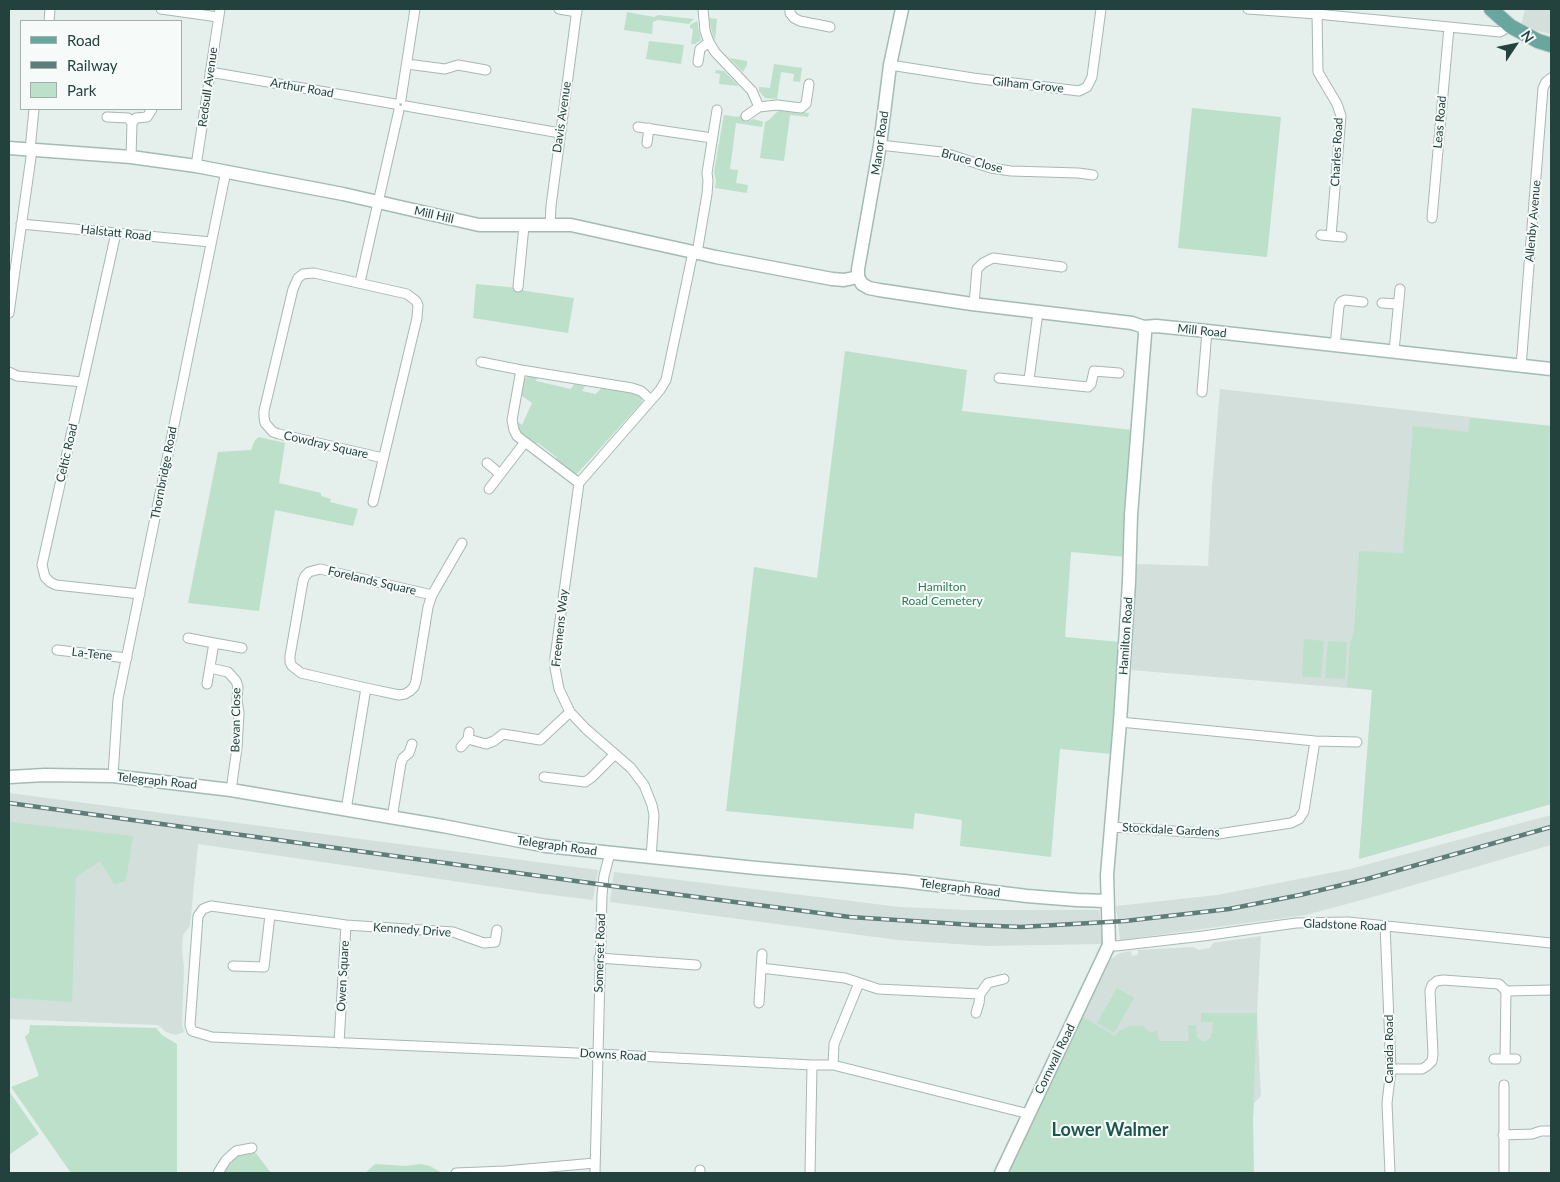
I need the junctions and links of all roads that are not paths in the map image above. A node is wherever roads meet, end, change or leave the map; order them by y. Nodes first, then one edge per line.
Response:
1 (161, 9) edge
2 (415, 9) edge
3 (559, 9) edge
4 (703, 9) edge
5 (790, 9) edge
6 (902, 9) edge
7 (1101, 9) edge
8 (1248, 9) edge
9 (1491, 9) edge
10 (577, 10) edge
11 (219, 13) edge
12 (1317, 14) junction
13 (1510, 26) junction
14 (830, 27) dead end
15 (1449, 27) junction
16 (709, 42) junction
17 (1551, 44) edge
18 (698, 62) dead end
19 (407, 64) junction
20 (890, 65) junction
21 (486, 70) dead end
22 (210, 72) junction
23 (1551, 78) edge
24 (808, 84) dead end
25 (400, 105) junction
26 (759, 107) junction
27 (34, 110) edge
28 (151, 110) edge
29 (717, 110) dead end
30 (746, 116) dead end
31 (107, 117) dead end
32 (132, 123) junction
33 (638, 127) dead end
34 (649, 128) junction
35 (560, 133) junction
36 (712, 138) junction
37 (647, 143) dead end
38 (880, 145) junction
39 (9, 148) edge
40 (31, 150) junction
41 (132, 157) junction
42 (196, 166) junction
43 (226, 171) junction
44 (1093, 175) dead end
45 (378, 203) junction
46 (1432, 218) dead end
47 (21, 224) junction
48 (550, 225) junction
49 (524, 226) junction
50 (116, 233) junction
51 (1321, 235) dead end
52 (1331, 236) junction
53 (1342, 237) dead end
54 (211, 242) junction
55 (695, 252) junction
56 (1062, 267) dead end
57 (858, 277) junction
58 (360, 282) junction
59 (518, 287) dead end
60 (1400, 289) dead end
61 (1363, 302) dead end
62 (1382, 303) dead end
63 (974, 304) junction
64 (1398, 304) junction
65 (1038, 312) junction
66 (9, 313) edge
67 (1144, 327) junction
68 (1208, 331) junction
69 (1335, 346) junction
70 (1394, 352) junction
71 (481, 362) dead end
72 (1521, 367) junction
73 (1551, 369) edge
74 (521, 370) junction
75 (9, 372) edge
76 (1119, 373) dead end
77 (999, 378) dead end
78 (1029, 380) junction
79 (83, 382) junction
80 (1202, 392) dead end
81 (652, 400) junction
82 (525, 442) junction
83 (383, 458) junction
84 (487, 463) dead end
85 (500, 474) junction
86 (579, 483) junction
87 (489, 489) dead end
88 (373, 502) dead end
89 (462, 542) dead end
90 (140, 594) junction
91 (432, 595) junction
92 (188, 638) dead end
93 (214, 643) junction
94 (242, 648) dead end
95 (56, 650) dead end
96 (127, 658) junction
97 (210, 668) junction
98 (207, 684) dead end
99 (366, 688) junction
100 (570, 712) junction
101 (1120, 722) junction
102 (1314, 741) junction
103 (1357, 742) dead end
104 (412, 744) dead end
105 (461, 748) dead end
106 (615, 754) junction
107 (113, 776) junction
108 (9, 777) edge
109 (544, 777) dead end
110 (231, 790) junction
111 (346, 810) junction
112 (392, 818) junction
113 (1112, 826) junction
114 (610, 853) junction
115 (651, 858) junction
116 (1108, 901) junction
117 (270, 916) junction
118 (346, 925) junction
119 (1385, 925) junction
120 (497, 930) dead end
121 (1551, 944) edge
122 (1109, 945) junction
123 (762, 954) dead end
124 (600, 958) junction
125 (696, 965) dead end
126 (233, 966) dead end
127 (762, 968) junction
128 (1004, 979) dead end
129 (859, 983) junction
130 (1551, 990) edge
131 (1506, 991) junction
132 (980, 994) junction
133 (760, 1003) dead end
134 (976, 1013) dead end
135 (192, 1032) joint
136 (339, 1043) junction
137 (599, 1054) junction
138 (1494, 1059) dead end
139 (1505, 1059) junction
140 (1516, 1059) dead end
141 (812, 1065) junction
142 (833, 1065) junction
143 (1391, 1069) junction
144 (1504, 1085) dead end
145 (1029, 1114) junction
146 (1551, 1131) edge
147 (1503, 1135) junction
148 (252, 1148) dead end
149 (595, 1163) junction
150 (218, 1173) edge
151 (456, 1173) edge
152 (595, 1173) edge
153 (810, 1173) edge
154 (1001, 1173) edge
155 (1390, 1173) edge
156 (1504, 1173) edge

1 - 11 street
2 - 19 street
3 - 10 street
4 - 16 street
5 - 14 street
6 - 20 street, Manor Road
7 - 20 street, Gilham Grove
8 - 12 street
9 - 13 main road
10 - 35 street, Davis Avenue
11 - 22 street, Redsull Avenue
12 - 15 street
12 - 52 street, Charles Road
13 - 15 street
13 - 17 main road
15 - 46 street, Leas Road
16 - 18 street
16 - 26 street
19 - 21 street
19 - 25 street
20 - 38 street, Manor Road
22 - 25 street, Arthur Road
22 - 42 street, Redsull Avenue
23 - 72 street, Allenby Avenue
24 - 26 street
25 - 35 street, Arthur Road
25 - 45 street
26 - 30 street
27 - 40 street
28 - 32 street
29 - 36 street
31 - 32 street
32 - 41 street
33 - 34 street
34 - 36 street
34 - 37 street
35 - 48 street, Davis Avenue
36 - 55 street
38 - 44 street, Bruce Close
38 - 57 street, Manor Road
39 - 40 street, Mill Hill
40 - 41 street, Mill Hill
40 - 47 street
41 - 42 street, Mill Hill
42 - 43 street, Mill Hill
43 - 45 street, Mill Hill
43 - 54 street, Thornbridge Road
45 - 49 street, Mill Hill
45 - 58 street
47 - 50 street, Halstatt Road
47 - 66 street
48 - 49 street, Mill Hill
48 - 55 street, Mill Hill
49 - 59 street
50 - 54 street, Halstatt Road
50 - 79 street, Celtic Road
51 - 52 street
52 - 53 street
54 - 90 street, Thornbridge Road
55 - 57 street, Mill Hill
55 - 81 street
56 - 63 street
57 - 63 street, Mill Road
58 - 83 street, Cowdray Square
58 - 83 street, Cowdray Square
60 - 64 street
61 - 69 street
62 - 64 street
63 - 65 street, Mill Road
64 - 70 street
65 - 67 street, Mill Road
65 - 78 street
67 - 68 street, Mill Road
67 - 101 street, Hamilton Road
68 - 69 street, Mill Road
68 - 80 street
69 - 70 street, Mill Road
70 - 72 street, Mill Road
71 - 74 street
72 - 73 street, Mill Road
74 - 81 street
74 - 82 street
75 - 79 street
76 - 78 street
77 - 78 street
79 - 90 street, Celtic Road
81 - 86 street
82 - 85 street
82 - 86 street
83 - 88 street
84 - 85 street
85 - 87 street
86 - 100 street, Freemens Way
89 - 91 street, Forelands Square
90 - 96 street, Thornbridge Road
91 - 99 street, Forelands Square
91 - 99 street, Forelands Square
92 - 93 street
93 - 94 street
93 - 97 street
95 - 96 street, La-Tene
96 - 107 street, Thornbridge Road
97 - 98 street
97 - 110 street, Bevan Close
99 - 111 street
100 - 105 street
100 - 106 street, Freemens Way
101 - 102 street
101 - 113 street, Hamilton Road
102 - 103 street
102 - 113 street, Stockdale Gardens
104 - 112 street
106 - 109 street
106 - 115 street, Freemens Way
107 - 108 street, Telegraph Road
107 - 110 street, Telegraph Road
110 - 111 street, Telegraph Road
111 - 112 street, Telegraph Road
112 - 114 street, Telegraph Road
113 - 116 street, Hamilton Road
114 - 115 street, Telegraph Road
114 - 124 street, Somerset Road
115 - 116 street, Telegraph Road
116 - 122 street, Hamilton Road
117 - 118 street, Owen Square
117 - 126 street
117 - 135 street, Owen Square
118 - 120 street, Kennedy Drive
118 - 136 street, Owen Square
119 - 121 street, Gladstone Road
119 - 122 street, Gladstone Road
119 - 143 street, Canada Road
122 - 145 street, Cornwall Road
123 - 127 street
124 - 125 street
124 - 137 street, Somerset Road
127 - 129 street
127 - 133 street
128 - 132 street
129 - 132 street
129 - 142 street
130 - 131 street
131 - 139 street
131 - 143 street
132 - 134 street
135 - 136 street, Downs Road
136 - 137 street, Downs Road
137 - 141 street, Downs Road
137 - 149 street, Somerset Road
138 - 139 street
139 - 140 street
141 - 142 street, Downs Road
141 - 153 street
142 - 145 street, Downs Road
143 - 155 street, Canada Road
144 - 147 street
145 - 154 street, Cornwall Road
146 - 147 street
147 - 156 street
148 - 150 street
149 - 151 street
149 - 152 street, Somerset Road

